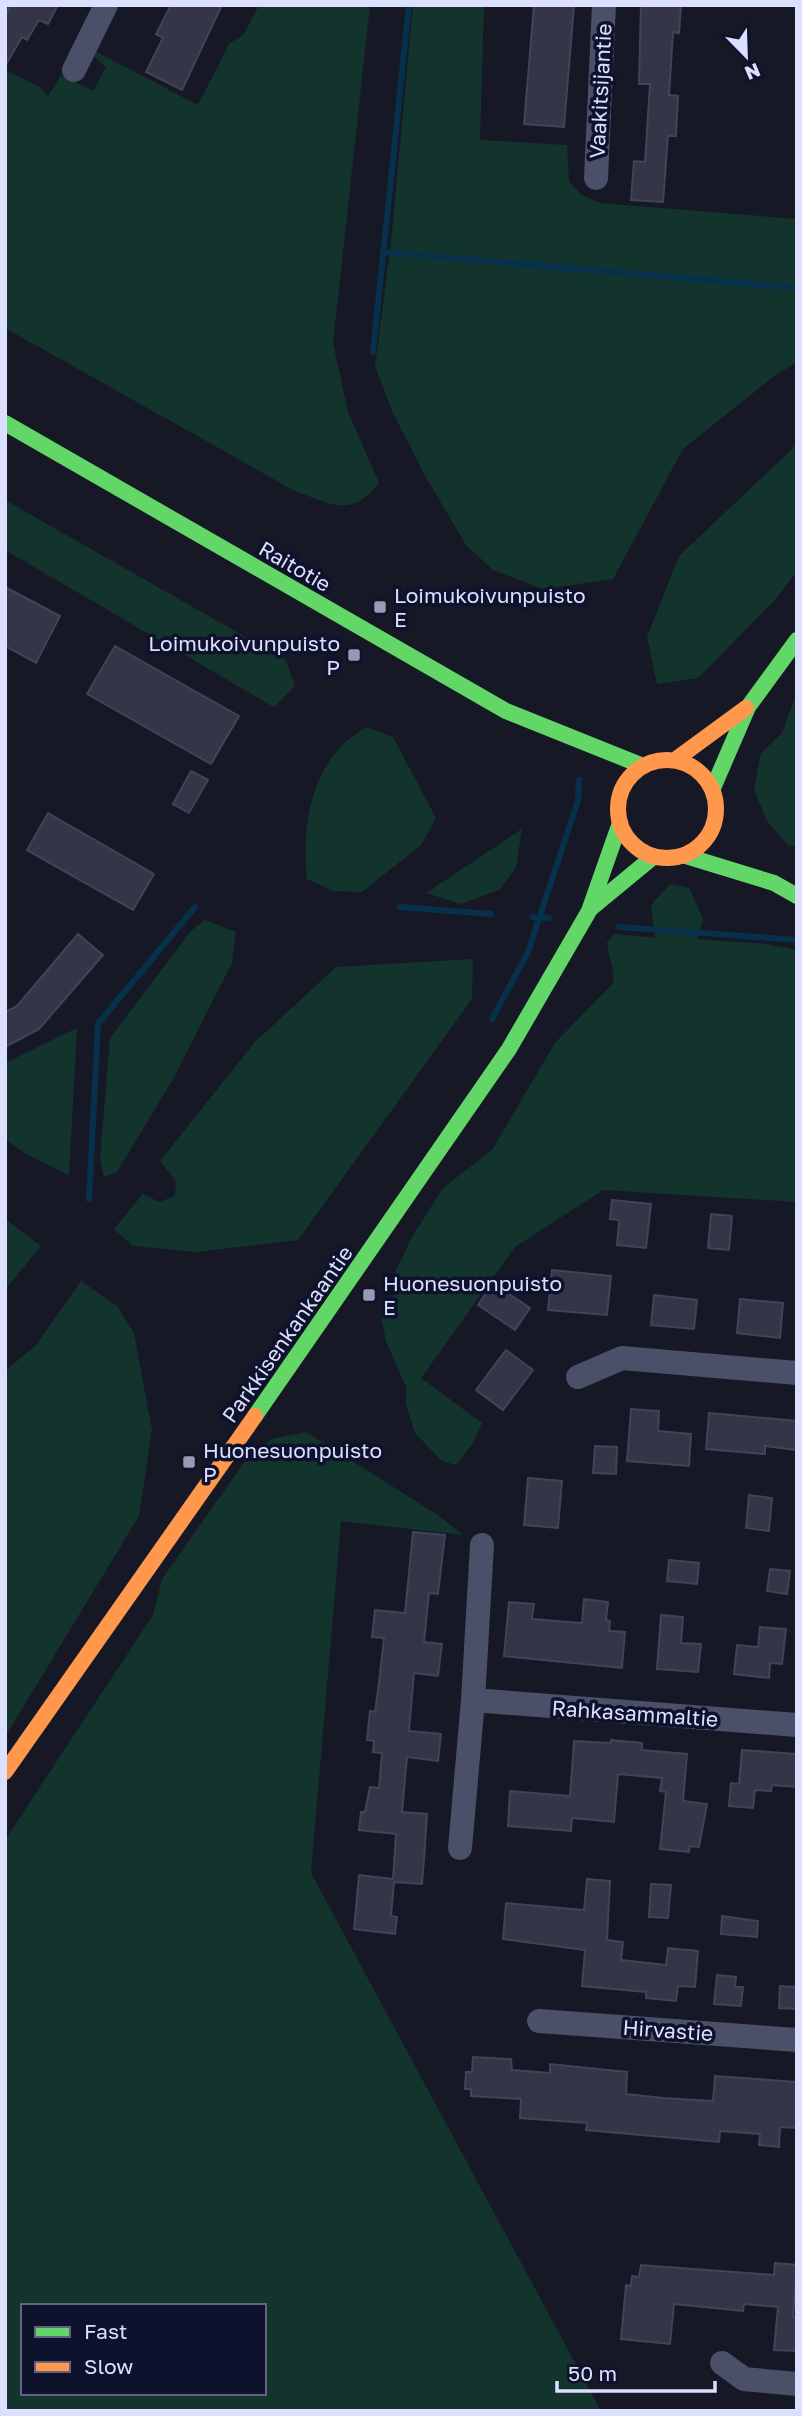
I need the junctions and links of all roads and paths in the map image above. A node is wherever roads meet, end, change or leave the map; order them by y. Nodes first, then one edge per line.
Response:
1 (106, 5) edge
2 (604, 5) edge
3 (75, 70) dead end
4 (596, 178) dead end
5 (5, 423) edge
6 (797, 640) edge
7 (748, 707) junction
8 (568, 738) junction
9 (582, 758) dead end
10 (675, 760) junction
11 (643, 766) junction
12 (603, 787) dead end
13 (713, 788) junction
14 (618, 806) junction
15 (716, 820) junction
16 (620, 823) junction
17 (733, 838) dead end
18 (685, 856) junction
19 (749, 856) dead end
20 (653, 857) junction
21 (774, 883) junction
22 (797, 896) edge
23 (589, 911) junction
24 (797, 1373) edge
25 (578, 1377) dead end
26 (482, 1545) dead end
27 (472, 1700) junction
28 (797, 1725) edge
29 (5, 1772) edge
30 (460, 1848) dead end
31 (539, 2021) dead end
32 (797, 2040) edge
33 (722, 2363) dead end
34 (797, 2384) edge

1 - 3 street
2 - 4 street, Vaakitsijantie
5 - 8 main road, Raitotie
6 - 7 main road
7 - 10 main road
7 - 13 main road
8 - 9 main road
8 - 11 main road, Raitotie
10 - 11 main road
10 - 13 main road
11 - 14 main road
12 - 14 main road
13 - 15 main road
14 - 16 main road
15 - 17 main road
15 - 18 main road
16 - 20 main road
16 - 23 main road, Parkkisenkankaantie
18 - 20 main road
18 - 21 main road
19 - 21 main road
20 - 23 main road, Parkkisenkankaantie
21 - 22 main road
23 - 29 main road, Parkkisenkankaantie
24 - 25 street
26 - 27 street
27 - 28 street, Rahkasammaltie
27 - 30 street
31 - 32 street, Hirvastie
33 - 34 street

